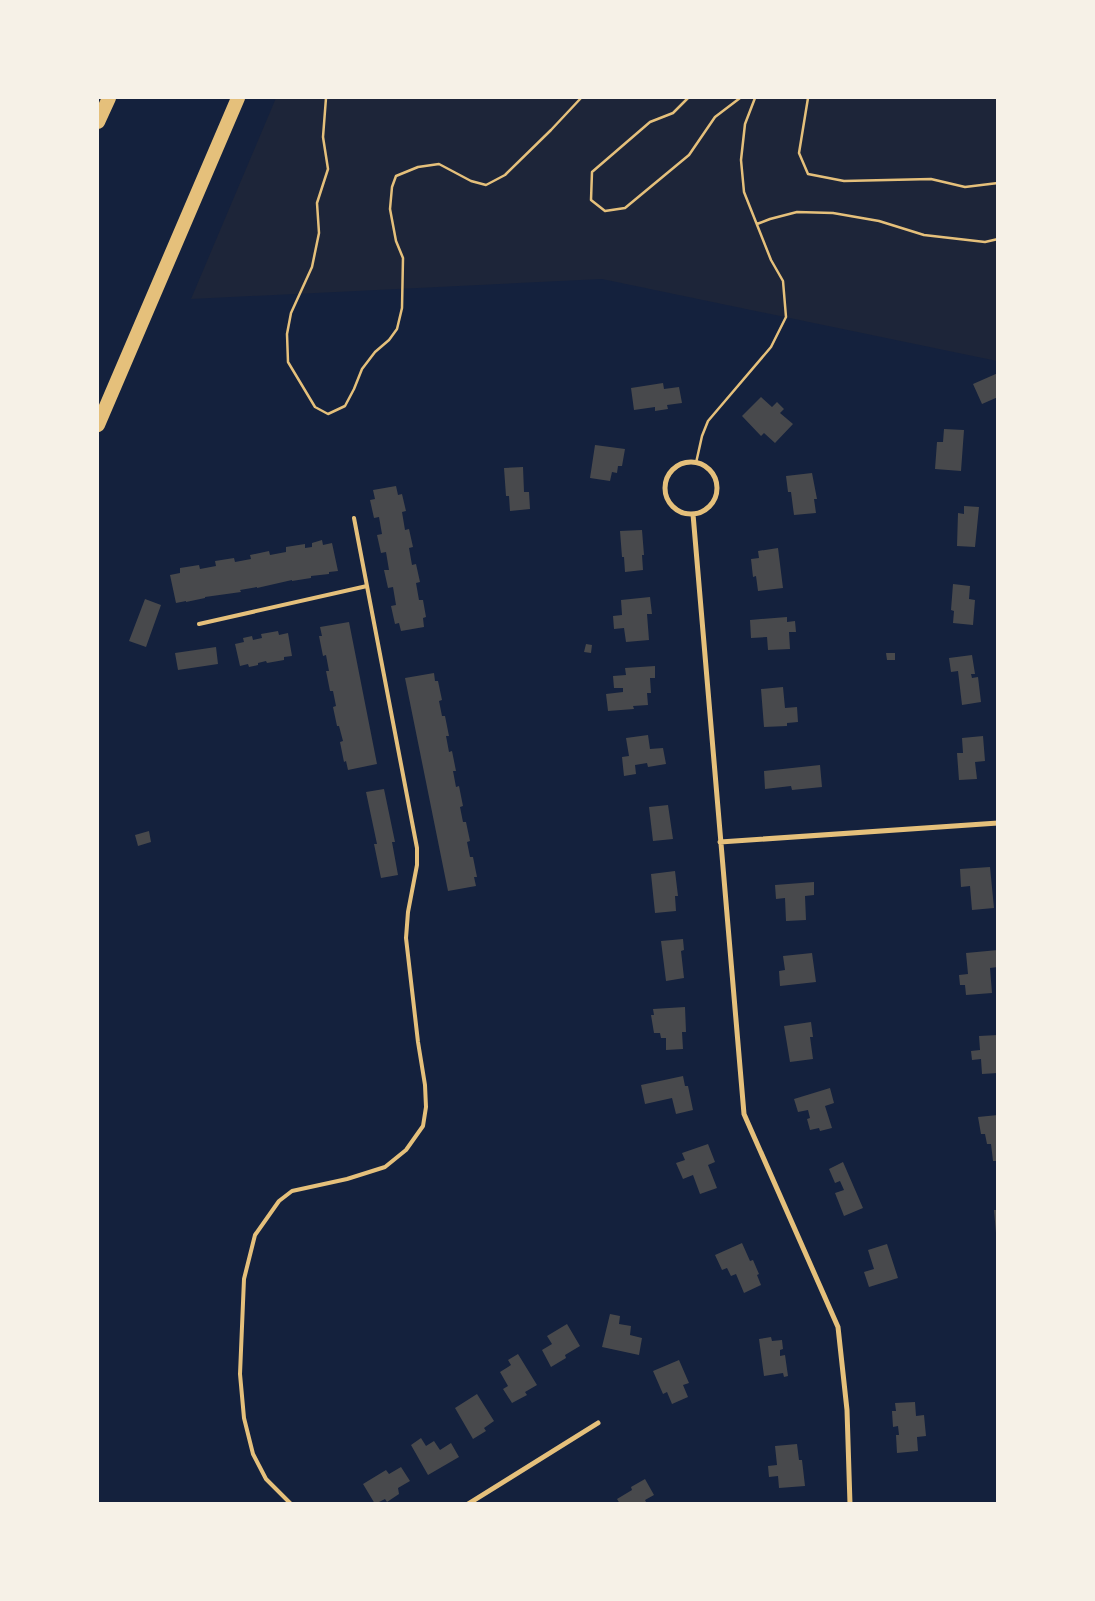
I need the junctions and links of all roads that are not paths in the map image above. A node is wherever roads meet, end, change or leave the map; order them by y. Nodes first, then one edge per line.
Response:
1 (109, 98) edge
2 (238, 98) edge
3 (98, 122) edge
4 (98, 425) edge
5 (694, 514) junction
6 (354, 518) dead end
7 (367, 586) junction
8 (199, 624) dead end
9 (998, 823) edge
10 (720, 842) junction
11 (598, 1423) dead end
12 (292, 1504) edge
13 (468, 1504) edge
14 (850, 1504) edge

1 - 3 highway
2 - 4 highway
5 - 5 street
5 - 10 street
6 - 7 lane
7 - 8 lane
7 - 12 lane
9 - 10 street
10 - 14 street
11 - 13 street

